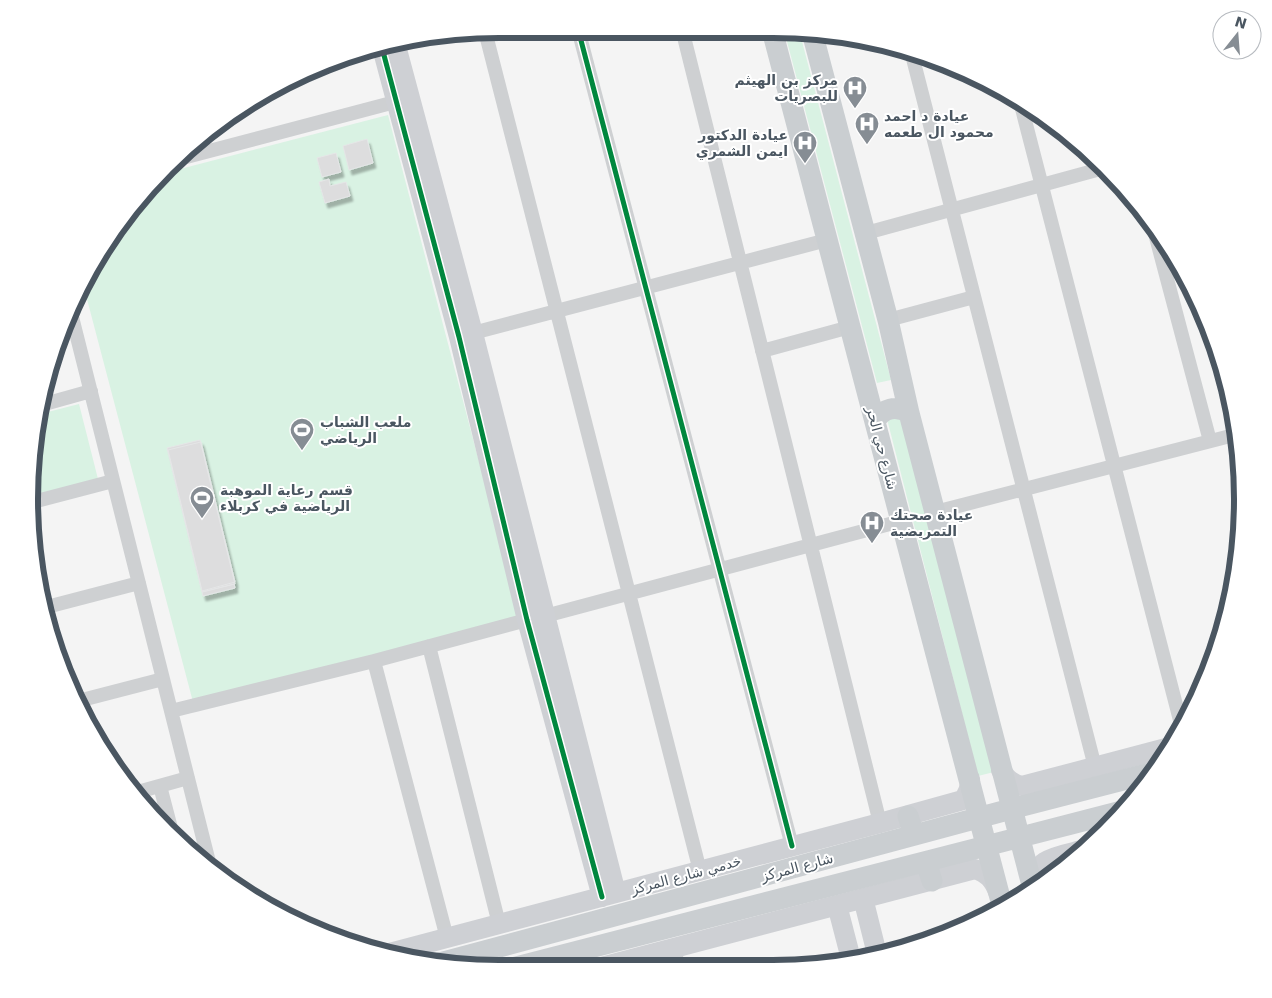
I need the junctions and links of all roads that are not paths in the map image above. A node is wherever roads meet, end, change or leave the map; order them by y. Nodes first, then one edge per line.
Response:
1 (487, 38) edge
2 (580, 38) edge
3 (684, 38) edge
4 (774, 38) edge
5 (814, 39) edge
6 (397, 49) edge
7 (383, 52) edge
8 (913, 60) edge
9 (395, 102) junction
10 (1022, 111) edge
11 (200, 148) edge
12 (1096, 170) edge
13 (1041, 185) junction
14 (429, 198) junction
15 (952, 210) junction
16 (866, 233) junction
17 (827, 240) junction
18 (1158, 244) edge
19 (740, 263) junction
20 (646, 288) junction
21 (974, 297) junction
22 (557, 311) junction
23 (888, 320) junction
24 (73, 322) edge
25 (850, 327) junction
26 (473, 333) junction
27 (762, 351) junction
28 (901, 378) junction
29 (866, 386) junction
30 (91, 391) junction
31 (47, 403) edge
32 (909, 413) junction
33 (875, 421) junction
34 (1230, 436) edge
35 (1210, 441) junction
36 (1114, 466) junction
37 (113, 481) junction
38 (1024, 489) junction
39 (38, 501) edge
40 (934, 512) junction
41 (901, 521) junction
42 (811, 545) junction
43 (719, 570) junction
44 (139, 583) junction
45 (629, 593) junction
46 (50, 606) edge
47 (536, 618) junction
48 (429, 646) junction
49 (374, 661) junction
50 (163, 679) junction
51 (83, 700) edge
52 (171, 711) junction
53 (1179, 718) edge
54 (1161, 748) edge
55 (1095, 766) junction
56 (1002, 770) junction
57 (1143, 775) edge
58 (188, 778) junction
59 (970, 779) junction
60 (160, 786) junction
61 (142, 791) edge
62 (1011, 809) junction
63 (1109, 814) edge
64 (979, 818) junction
65 (169, 821) edge
66 (880, 823) junction
67 (911, 825) junction
68 (1019, 838) junction
69 (792, 846) junction
70 (1067, 854) edge
71 (208, 856) edge
72 (990, 856) junction
73 (700, 871) junction
74 (929, 872) junction
75 (1033, 880) edge
76 (1031, 881) edge
77 (609, 895) junction
78 (863, 898) junction
79 (1001, 901) edge
80 (1001, 901) edge
81 (837, 905) junction
82 (499, 924) junction
83 (447, 938) junction
84 (875, 946) edge
85 (674, 948) junction
86 (401, 950) edge
87 (850, 953) edge
88 (457, 959) edge
89 (547, 960) edge
90 (628, 960) edge
91 (677, 960) edge

1 - 22 street
2 - 20 street
3 - 19 street
4 - 17 main road, شارع حي الحر
5 - 16 main road
6 - 14 street
7 - 9 street
8 - 15 street
9 - 11 street
9 - 14 street
10 - 13 street
12 - 13 street
13 - 15 street
13 - 36 street
14 - 26 street
14 - 47 street
15 - 16 street
15 - 21 street
16 - 23 main road
17 - 19 street
17 - 25 main road, شارع حي الحر
18 - 35 street
19 - 20 street
19 - 27 street
20 - 22 street
20 - 43 street
21 - 23 street
21 - 38 street
22 - 26 street
22 - 45 street
23 - 28 main road
24 - 30 street
25 - 27 street
25 - 29 main road, شارع حي الحر
26 - 47 street
27 - 42 street
28 - 29 main road
28 - 32 main road
29 - 33 main road, شارع حي الحر
30 - 31 street
30 - 37 street
32 - 33 main road
32 - 40 main road
33 - 41 main road, شارع حي الحر
34 - 35 street
35 - 36 street
36 - 38 street
36 - 53 street
37 - 39 street
37 - 44 street
38 - 40 street
38 - 55 street
40 - 56 main road
41 - 42 street
41 - 59 main road, شارع حي الحر
42 - 43 street
42 - 66 street
43 - 45 street
43 - 69 street
44 - 46 street
44 - 50 street
45 - 47 street
45 - 73 street
47 - 48 street
47 - 77 street
48 - 49 street
48 - 82 street
49 - 52 street
49 - 83 street
50 - 51 street
50 - 52 street
52 - 58 street
54 - 55 street
55 - 56 street
56 - 62 main road
57 - 62 main road, شارع المركز
58 - 60 street
58 - 71 street
59 - 64 main road, شارع حي الحر
59 - 67 street, خدمي شارع المركز
60 - 61 street
60 - 65 street
62 - 64 main road, شارع المركز
62 - 68 main road
63 - 68 main road, شارع المركز
64 - 67 main road, شارع المركز
64 - 72 main road, شارع حي الحر
66 - 67 street, خدمي شارع المركز
66 - 69 street, خدمي شارع المركز
67 - 88 main road, شارع المركز
68 - 72 main road, شارع المركز
68 - 76 main road
69 - 73 street, خدمي شارع المركز
70 - 75 street
72 - 74 main road, شارع المركز
72 - 79 main road, شارع حي الحر
73 - 77 street, خدمي شارع المركز
74 - 78 street
74 - 80 street
74 - 89 main road, شارع المركز
77 - 82 street, خدمي شارع المركز
78 - 81 street
78 - 84 street
81 - 85 street
81 - 87 street
82 - 83 street, خدمي شارع المركز
83 - 86 street, خدمي شارع المركز
84 - 87 street
85 - 90 street
85 - 91 street

